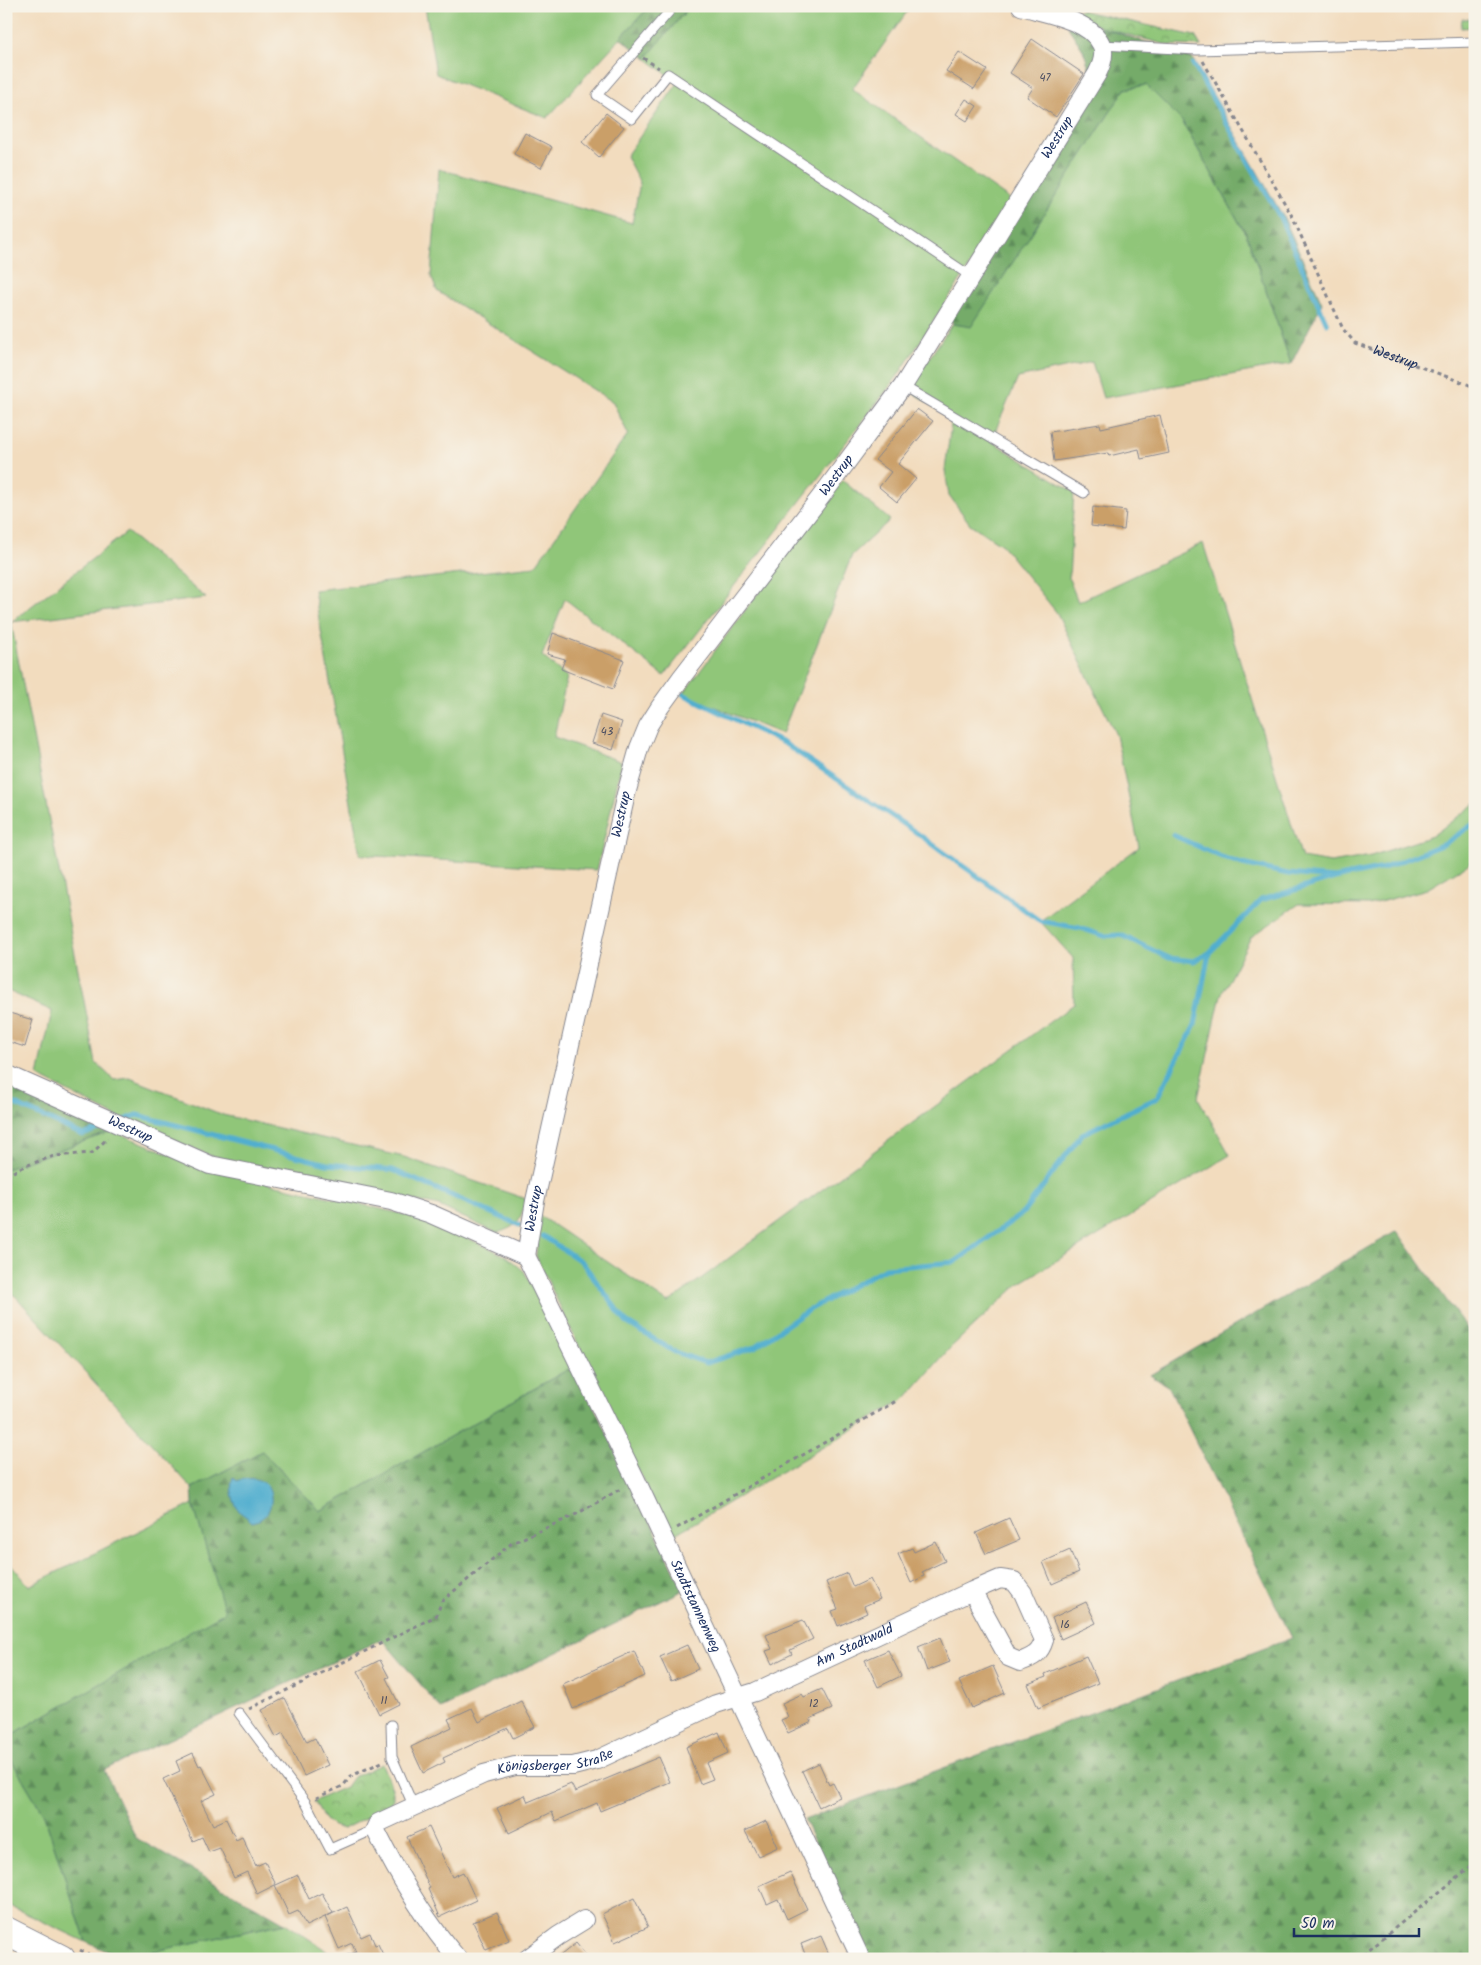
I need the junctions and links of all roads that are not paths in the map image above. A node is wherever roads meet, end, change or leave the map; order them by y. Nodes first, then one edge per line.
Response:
1 (674, 6) edge
2 (1021, 6) edge
3 (1475, 42) edge
4 (1102, 45) junction
5 (972, 277) junction
6 (903, 386) junction
7 (1084, 493) dead end
8 (6, 1074) edge
9 (526, 1256) junction
10 (972, 1591) junction
11 (737, 1697) junction
12 (239, 1713) road end
13 (391, 1725) dead end
14 (413, 1806) junction
15 (375, 1829) junction
16 (584, 1920) dead end
17 (6, 1931) edge
18 (61, 1959) edge
19 (458, 1959) edge
20 (527, 1959) edge
21 (861, 1959) edge

1 - 5 lane
2 - 4 street
3 - 4 lane
4 - 5 street, Westrup
5 - 6 street, Westrup
6 - 7 lane
6 - 9 street, Westrup
8 - 9 street, Westrup
9 - 11 street, Stadtstannenweg
10 - 10 street, Am Stadtwald
10 - 11 street, Am Stadtwald
11 - 14 street, Königsberger Straße
11 - 21 street, Stadtstannenweg
12 - 15 lane, Königsberger Straße
13 - 14 lane
14 - 15 street, Königsberger Straße
15 - 19 street
16 - 20 street
17 - 18 main road

